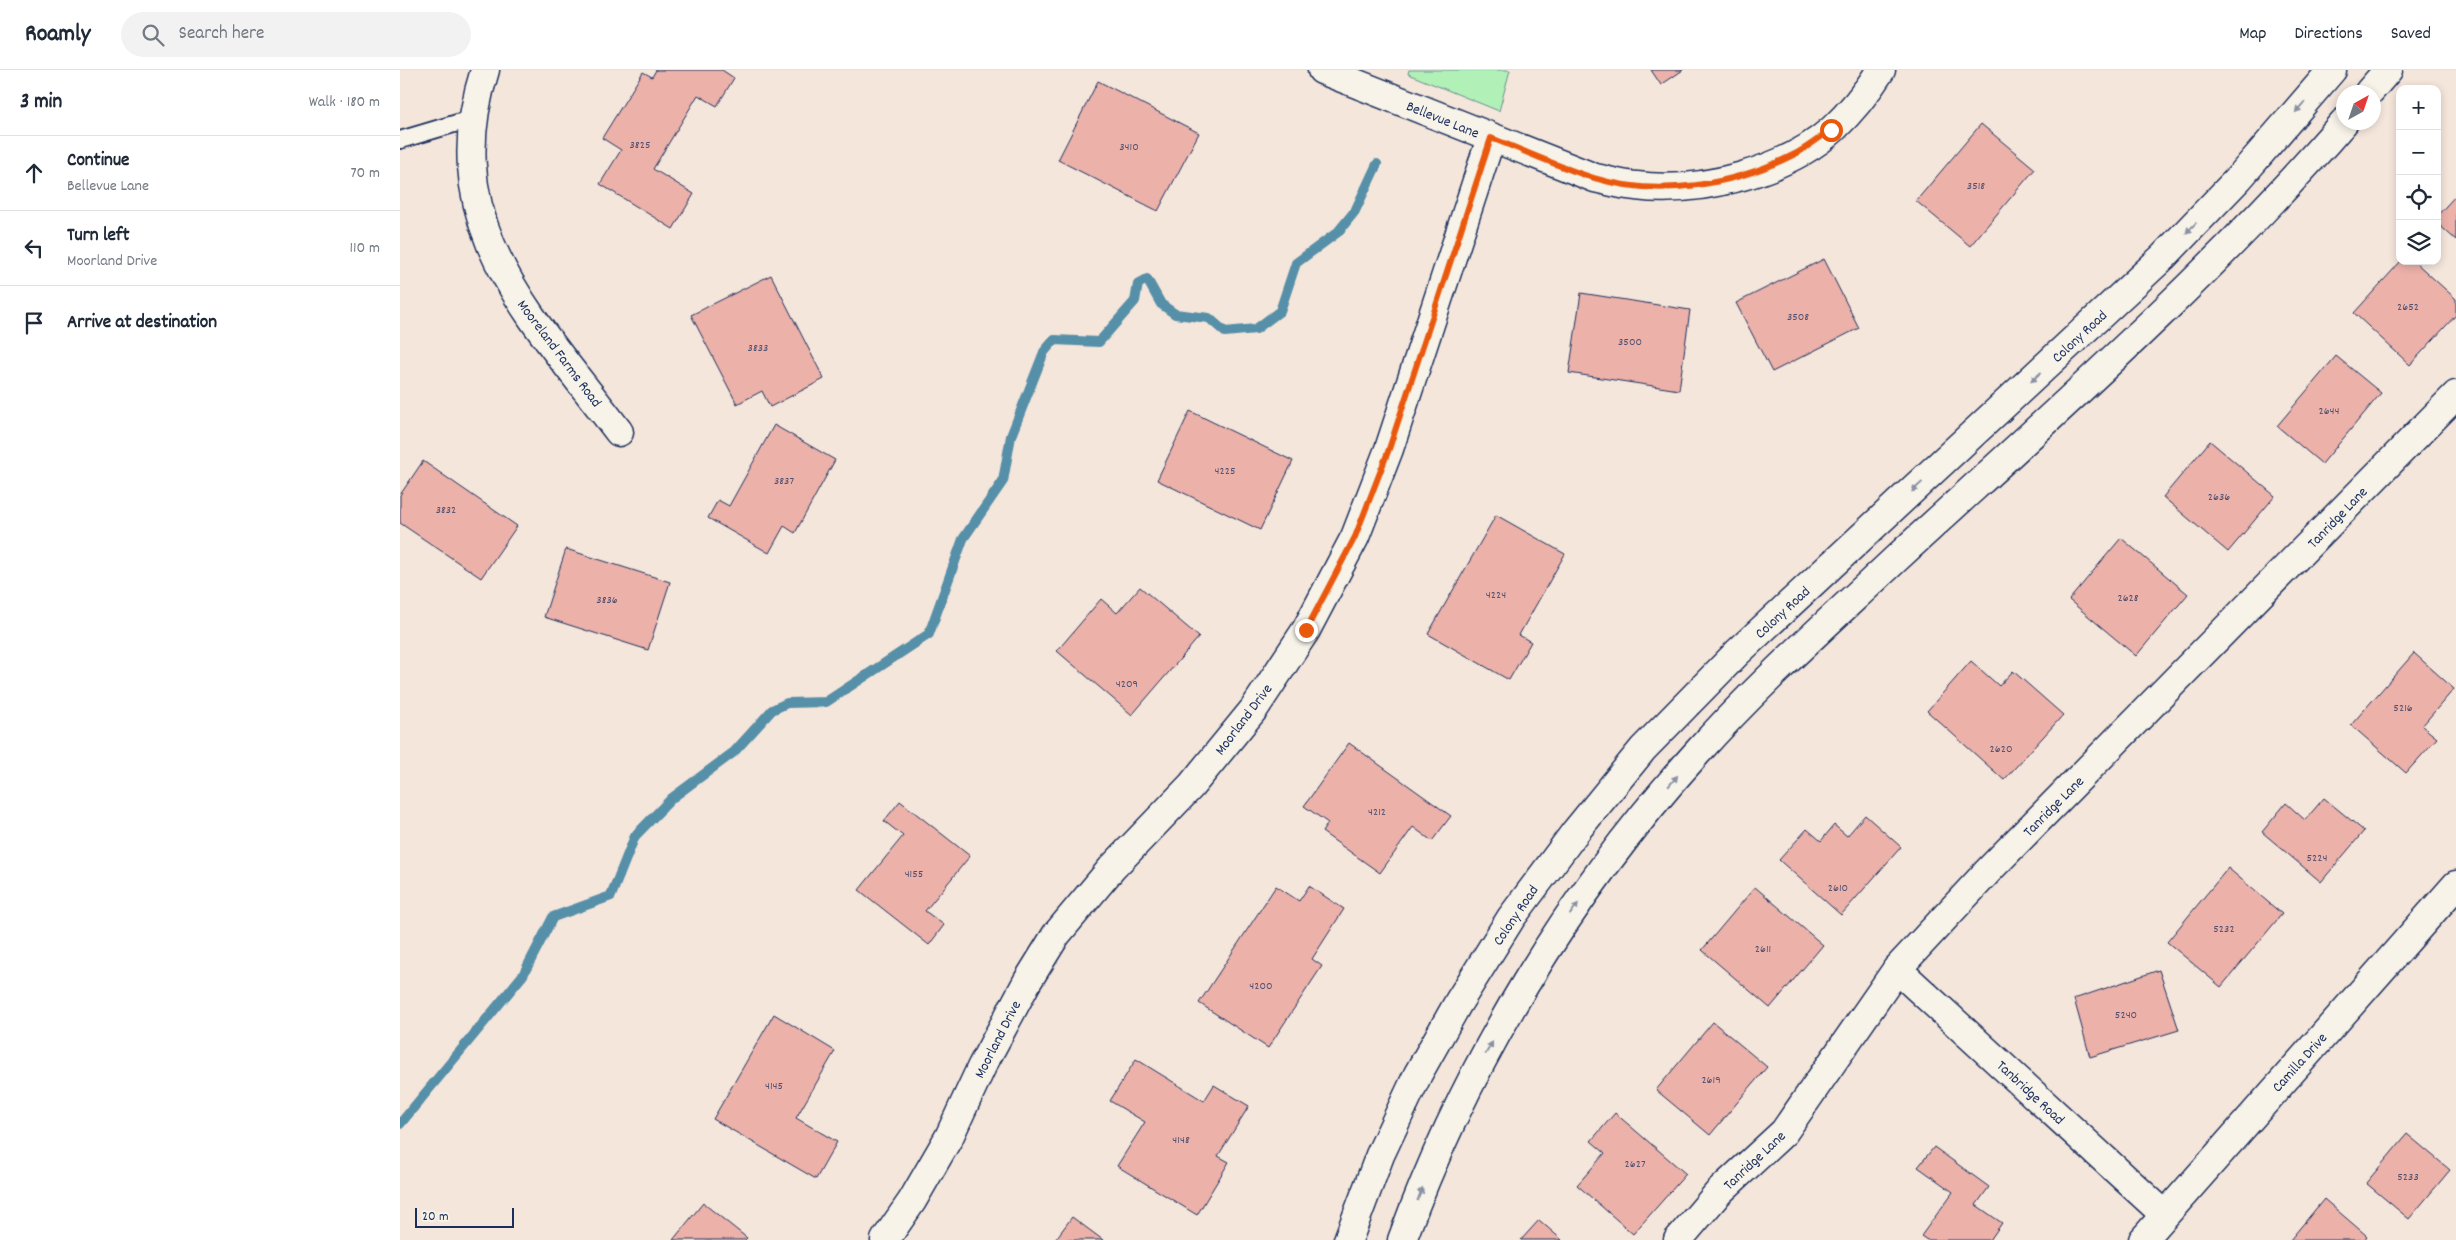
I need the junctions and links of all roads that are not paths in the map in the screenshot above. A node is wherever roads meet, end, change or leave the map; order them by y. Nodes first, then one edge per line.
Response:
1 (485, 70) edge
2 (1322, 70) edge
3 (1880, 70) edge
4 (2332, 70) edge
5 (2388, 70) edge
6 (2374, 85) edge
7 (474, 118) junction
8 (2337, 130) edge
9 (1491, 138) junction
10 (400, 140) edge
11 (2456, 395) edge
12 (619, 432) dead end
13 (2456, 885) edge
14 (1897, 969) junction
15 (2164, 1214) junction
16 (885, 1240) edge
17 (1348, 1240) edge
18 (1402, 1240) edge
19 (1678, 1240) edge
20 (2143, 1240) edge

1 - 7 street, Mooreland Farms Road
2 - 9 street, Bellevue Lane
3 - 9 street, Bellevue Lane
4 -> 17 street, Colony Road
5 - 6 street
7 - 10 lane
7 - 12 street, Mooreland Farms Road
18 -> 8 street
9 - 16 street, Moorland Drive
11 - 14 street, Tanridge Lane
13 - 15 street, Camilla Drive
14 - 15 street, Tanbridge Road
14 - 19 street, Tanridge Lane
15 - 20 street, Camilla Drive

